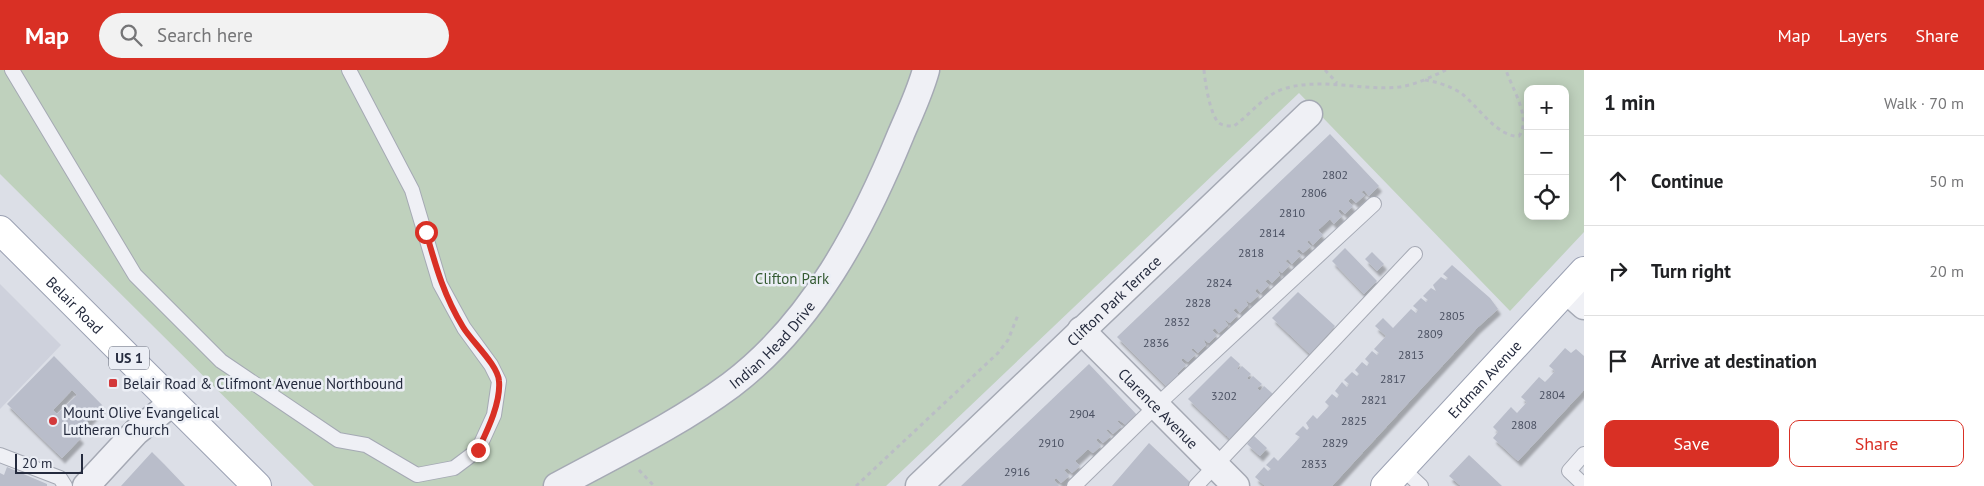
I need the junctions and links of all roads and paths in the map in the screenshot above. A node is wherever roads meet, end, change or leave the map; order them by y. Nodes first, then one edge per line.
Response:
1 (12, 70) edge
2 (349, 70) edge
3 (926, 70) edge
4 (1325, 70) edge
5 (1506, 70) edge
6 (1424, 80) dead end
7 (1337, 84) dead end
8 (1308, 114) dead end
9 (1374, 204) dead end
10 (0, 230) edge
11 (1415, 254) dead end
12 (1578, 289) edge
13 (1018, 315) dead end
14 (1081, 330) junction
15 (173, 402) junction
16 (1156, 406) junction
17 (1584, 454) edge
18 (0, 455) edge
19 (1215, 466) junction
20 (1402, 480) edge
21 (1584, 485) edge
22 (65, 486) edge
23 (86, 486) edge
24 (256, 486) edge
25 (557, 486) edge
26 (856, 486) edge
27 (919, 486) edge
28 (1074, 486) edge
29 (1196, 486) edge
30 (1236, 486) edge

1 - 2 lane
3 - 25 street, Indian Head Drive
4 - 7 path
5 - 6 path
8 - 14 street, Clifton Park Terrace
9 - 16 lane
10 - 15 main road, Belair Road / US 1
11 - 19 lane
12 - 20 main road, Erdman Avenue
13 - 26 path
14 - 16 street, Clarence Avenue
14 - 27 street, Clifton Park Terrace
15 - 23 street
15 - 24 main road, Belair Road / US 1
16 - 19 street, Clarence Avenue
16 - 28 lane
17 - 21 lane
18 - 22 lane
19 - 29 lane
19 - 30 street, Clarence Avenue

